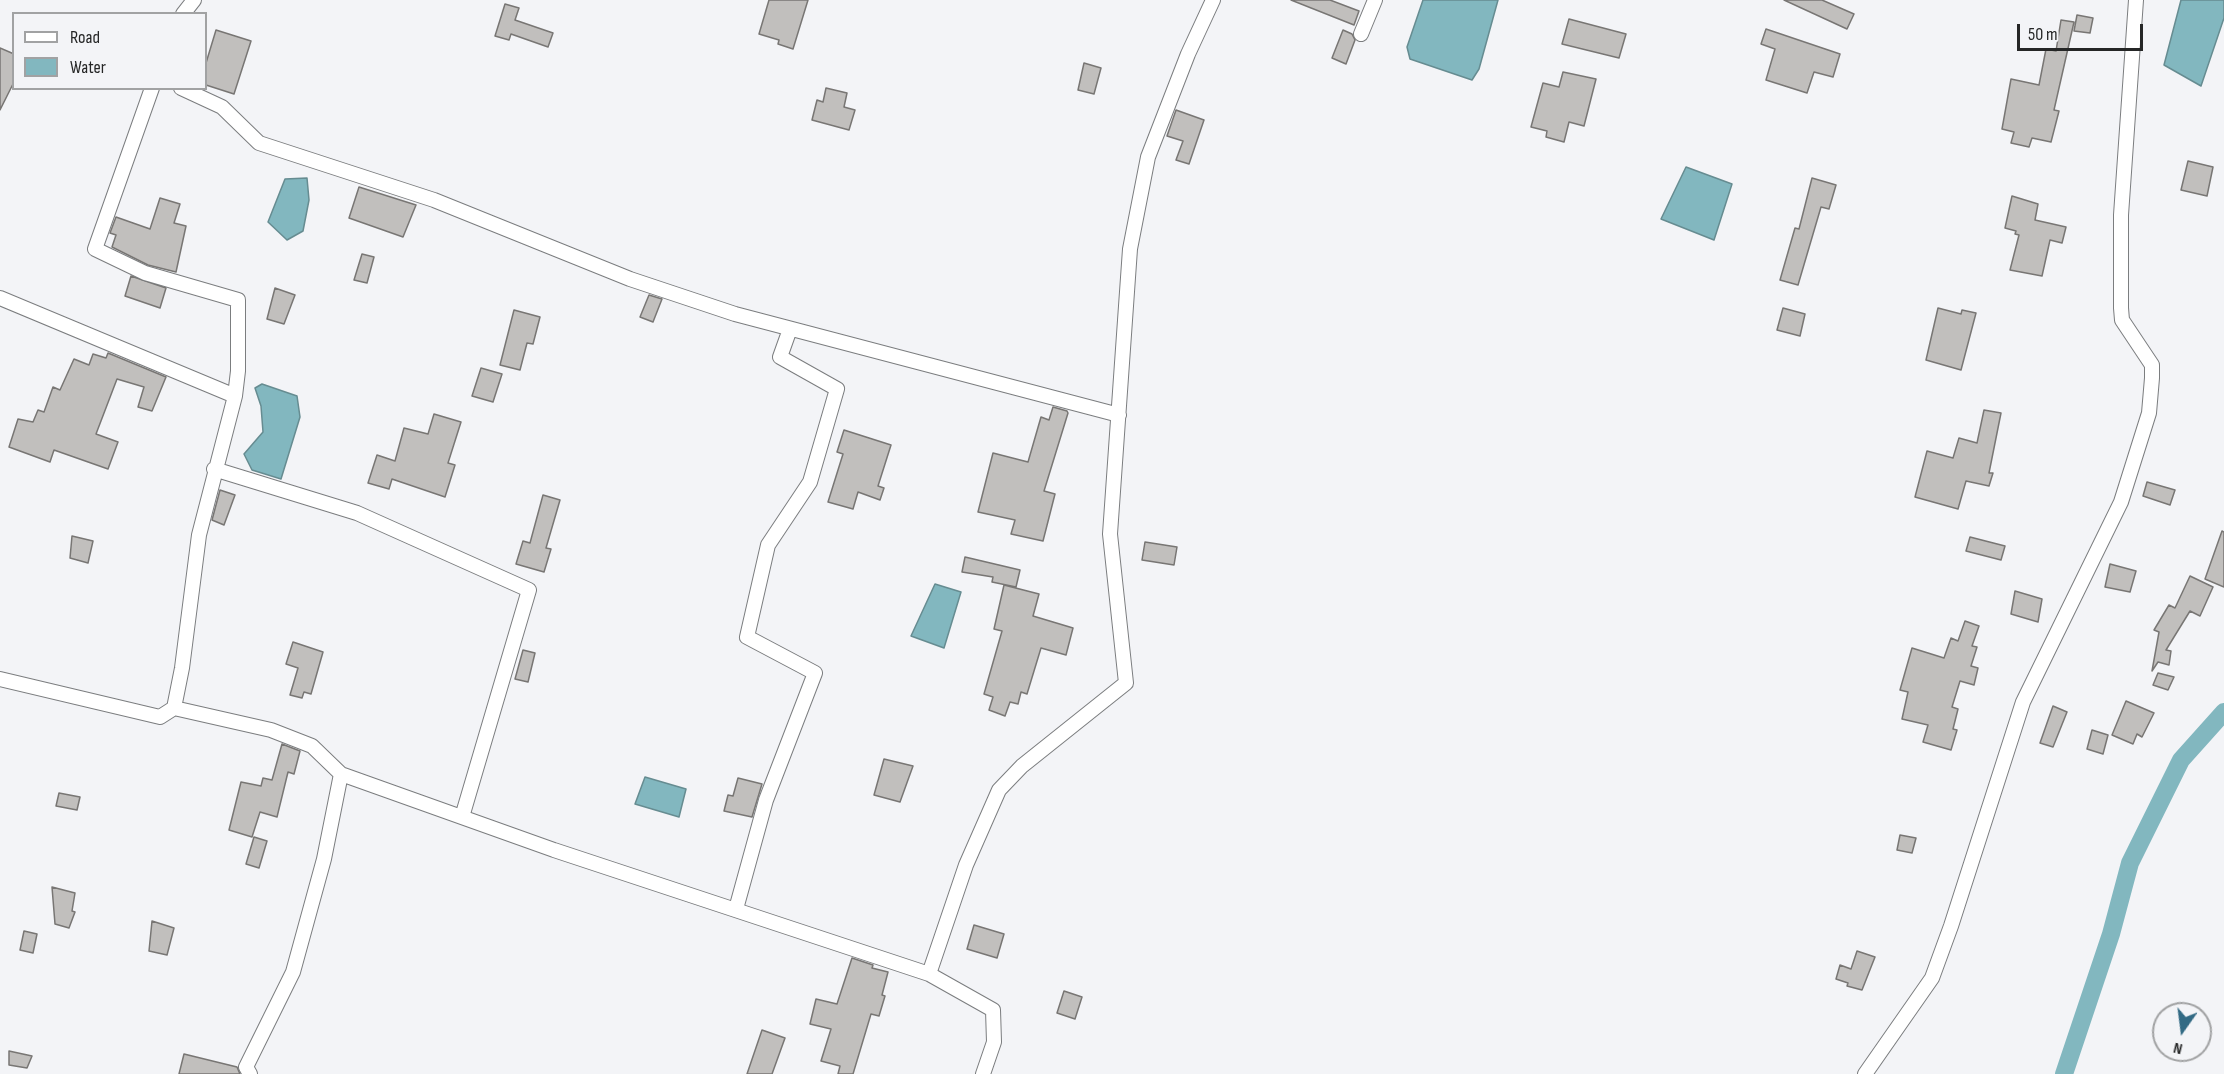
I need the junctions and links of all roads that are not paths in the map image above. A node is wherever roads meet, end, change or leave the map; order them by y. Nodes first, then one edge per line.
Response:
1 (194, 0) edge
2 (1213, 0) edge
3 (1375, 0) edge
4 (2136, 0) edge
5 (185, 12) edge
6 (1361, 34) dead end
7 (151, 90) edge
8 (185, 90) edge
9 (0, 298) edge
10 (790, 329) junction
11 (235, 396) junction
12 (1119, 415) junction
13 (214, 469) junction
14 (0, 679) edge
15 (174, 708) junction
16 (341, 774) junction
17 (462, 817) junction
18 (736, 909) junction
19 (929, 974) junction
20 (250, 1074) edge
21 (983, 1074) edge
22 (1865, 1074) edge

1 - 5 street
2 - 12 street
3 - 6 street
4 - 22 street
7 - 11 street
8 - 10 street
9 - 11 street
10 - 12 street
10 - 18 street
11 - 13 street
12 - 19 street
13 - 15 street
13 - 17 street
14 - 15 street
15 - 16 street
16 - 17 street
16 - 20 street
17 - 18 street
18 - 19 street
19 - 21 street

